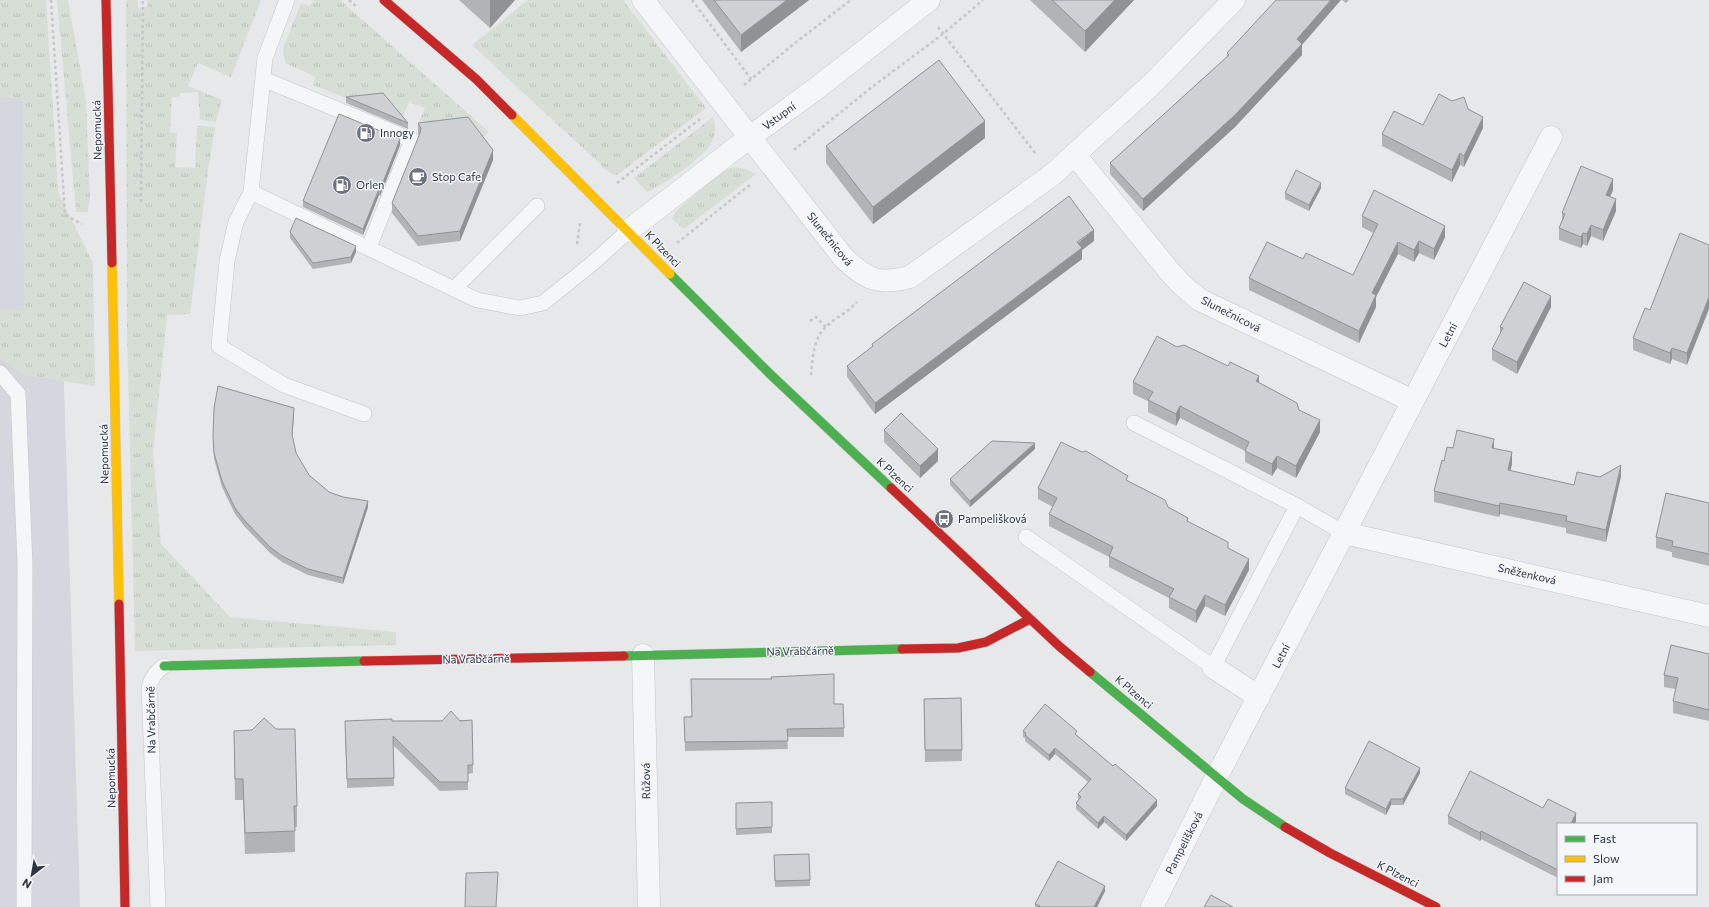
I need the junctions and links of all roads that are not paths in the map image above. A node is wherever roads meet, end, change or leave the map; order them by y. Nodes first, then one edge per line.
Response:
1 (106, 0) edge
2 (287, 0) edge
3 (384, 0) edge
4 (643, 0) edge
5 (1234, 0) edge
6 (925, 3) edge
7 (263, 80) junction
8 (1551, 137) dead end
9 (750, 138) junction
10 (1075, 155) junction
11 (251, 192) junction
12 (537, 206) dead end
13 (628, 231) junction
14 (369, 247) junction
15 (454, 289) junction
16 (0, 373) edge
17 (1413, 401) junction
18 (364, 414) dead end
19 (1134, 423) dead end
20 (1297, 506) junction
21 (1344, 533) junction
22 (1026, 537) dead end
23 (1709, 616) edge
24 (1030, 619) junction
25 (643, 655) junction
26 (164, 666) joint
27 (1213, 667) junction
28 (1259, 697) junction
29 (1216, 778) junction
30 (24, 907) edge
31 (125, 907) edge
32 (158, 907) edge
33 (649, 907) edge
34 (1152, 907) edge
35 (1436, 907) edge

1 - 31 street, Nepomucká
2 - 7 lane
3 - 13 street, K Plzenci
4 - 9 street, Slunečnicová
5 - 10 street, Slunečnicová
6 - 9 street, Vstupní
7 - 11 lane
7 - 14 lane
8 - 17 street, Letní
9 - 10 street, Slunečnicová
9 - 13 street, Vstupní
10 - 17 street, Slunečnicová
11 - 14 lane
11 - 18 lane
12 - 15 lane
13 - 15 lane
13 - 24 street, K Plzenci
14 - 15 lane
16 - 30 lane
17 - 21 street, Letní
19 - 20 lane
20 - 21 lane
20 - 27 lane
21 - 23 street, Sněženková
21 - 28 street, Letní
22 - 27 lane
24 - 25 street, Na Vrabčárně
24 - 29 street, K Plzenci
25 - 26 street, Na Vrabčárně
25 - 33 street, Růžová
26 - 32 lane, Na Vrabčárně
27 - 28 street
28 - 29 street, Letní
29 - 34 street, Pampelišková
29 - 35 street, K Plzenci

